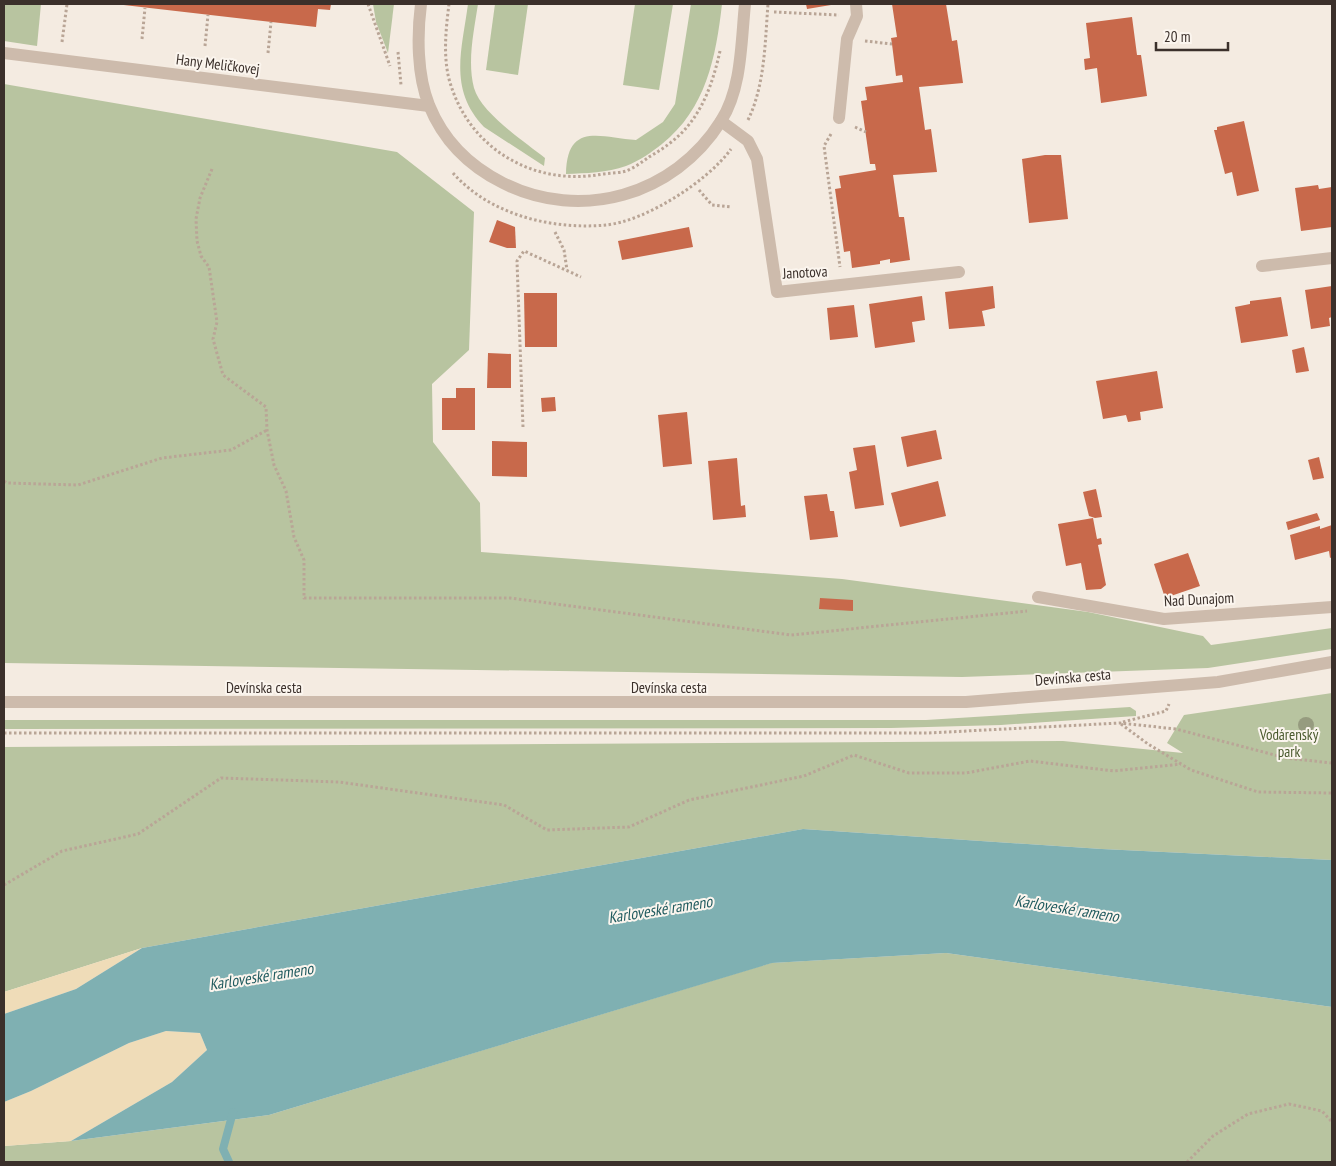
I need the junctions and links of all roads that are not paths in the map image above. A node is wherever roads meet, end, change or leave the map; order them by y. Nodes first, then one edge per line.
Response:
1 (421, 4) edge
2 (745, 4) edge
3 (856, 10) edge
4 (4, 53) edge
5 (429, 106) junction
6 (839, 118) road end
7 (721, 121) junction
8 (1332, 258) edge
9 (1262, 266) dead end
10 (959, 272) dead end
11 (1038, 597) road end
12 (1332, 607) edge
13 (1332, 662) edge
14 (4, 702) edge

1 - 5 street
2 - 7 street
3 - 6 street
4 - 5 street, Hany Meličkovej
5 - 7 street
7 - 10 street, Janotova
8 - 9 street
11 - 12 street, Nad Dunajom
13 - 14 street, Devínska cesta

